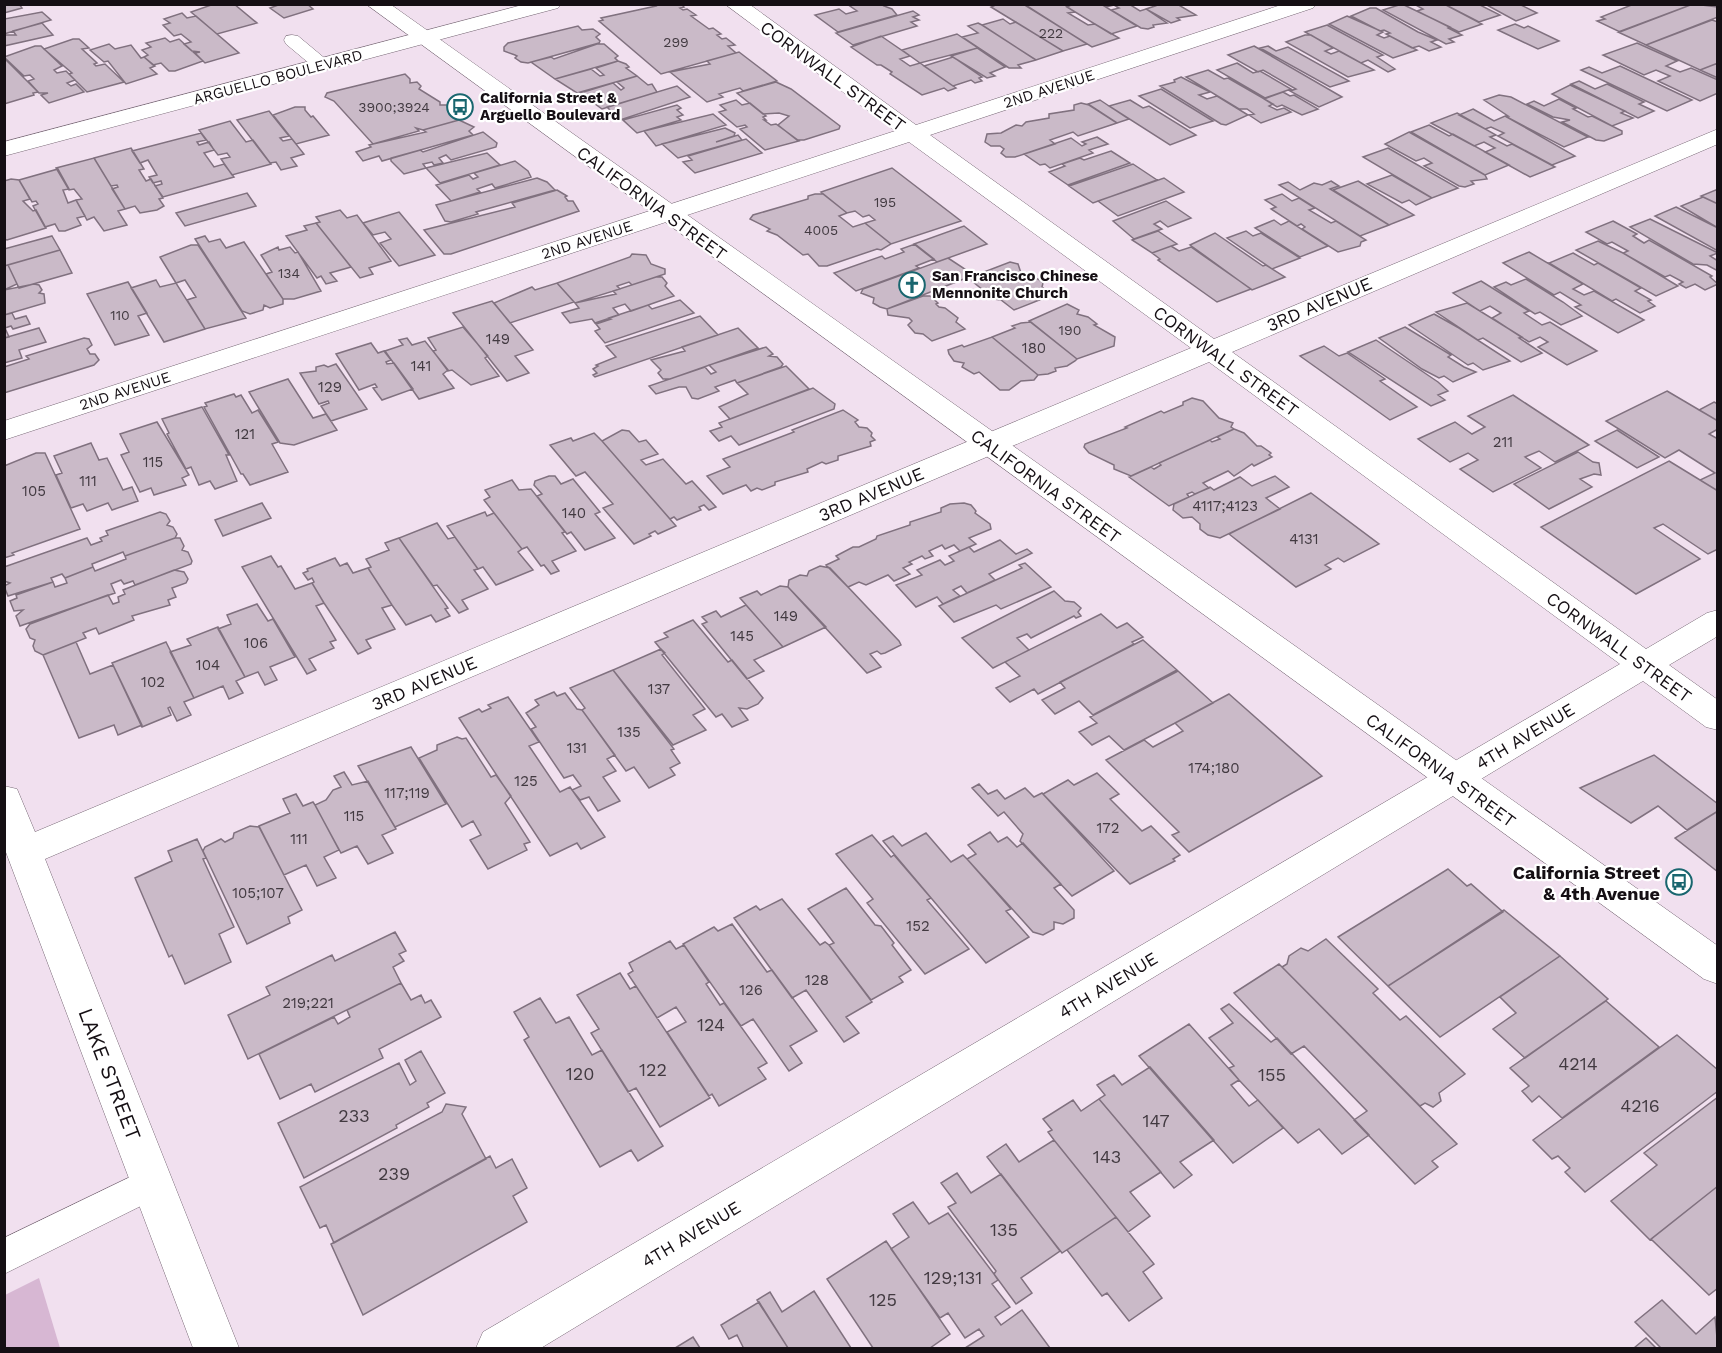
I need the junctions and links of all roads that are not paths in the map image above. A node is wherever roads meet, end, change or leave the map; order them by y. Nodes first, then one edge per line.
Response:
1 (376, 4) edge
2 (551, 4) edge
3 (735, 4) edge
4 (1306, 4) edge
5 (423, 39) junction
6 (291, 40) dead end
7 (322, 65) junction
8 (912, 134) junction
9 (1718, 136) edge
10 (4, 148) edge
11 (667, 214) junction
12 (1210, 350) junction
13 (4, 430) edge
14 (988, 444) junction
15 (1718, 621) edge
16 (1644, 665) junction
17 (1718, 718) edge
18 (1453, 778) junction
19 (4, 799) edge
20 (25, 852) junction
21 (1718, 968) edge
22 (153, 1182) junction
23 (4, 1257) edge
24 (216, 1348) edge
25 (499, 1348) edge

1 - 5 street, CALIFORNIA STREET
2 - 5 street, ARGUELLO BOULEVARD
3 - 8 street, CORNWALL STREET
4 - 8 street, 2ND AVENUE
5 - 7 street, ARGUELLO BOULEVARD
5 - 11 street, CALIFORNIA STREET
6 - 7 lane
7 - 10 street, ARGUELLO BOULEVARD
8 - 11 street, 2ND AVENUE
8 - 12 street, CORNWALL STREET
9 - 12 street, 3RD AVENUE
11 - 13 street, 2ND AVENUE
11 - 14 street, CALIFORNIA STREET
12 - 14 street, 3RD AVENUE
12 - 16 street, CORNWALL STREET
14 - 18 street, CALIFORNIA STREET
14 - 20 street, 3RD AVENUE
15 - 16 street, 4TH AVENUE
16 - 17 street, CORNWALL STREET
16 - 18 street, 4TH AVENUE
18 - 21 street, CALIFORNIA STREET
18 - 25 street, 4TH AVENUE
19 - 20 street, LAKE STREET
20 - 22 street, LAKE STREET
22 - 23 lane
22 - 24 street, LAKE STREET

